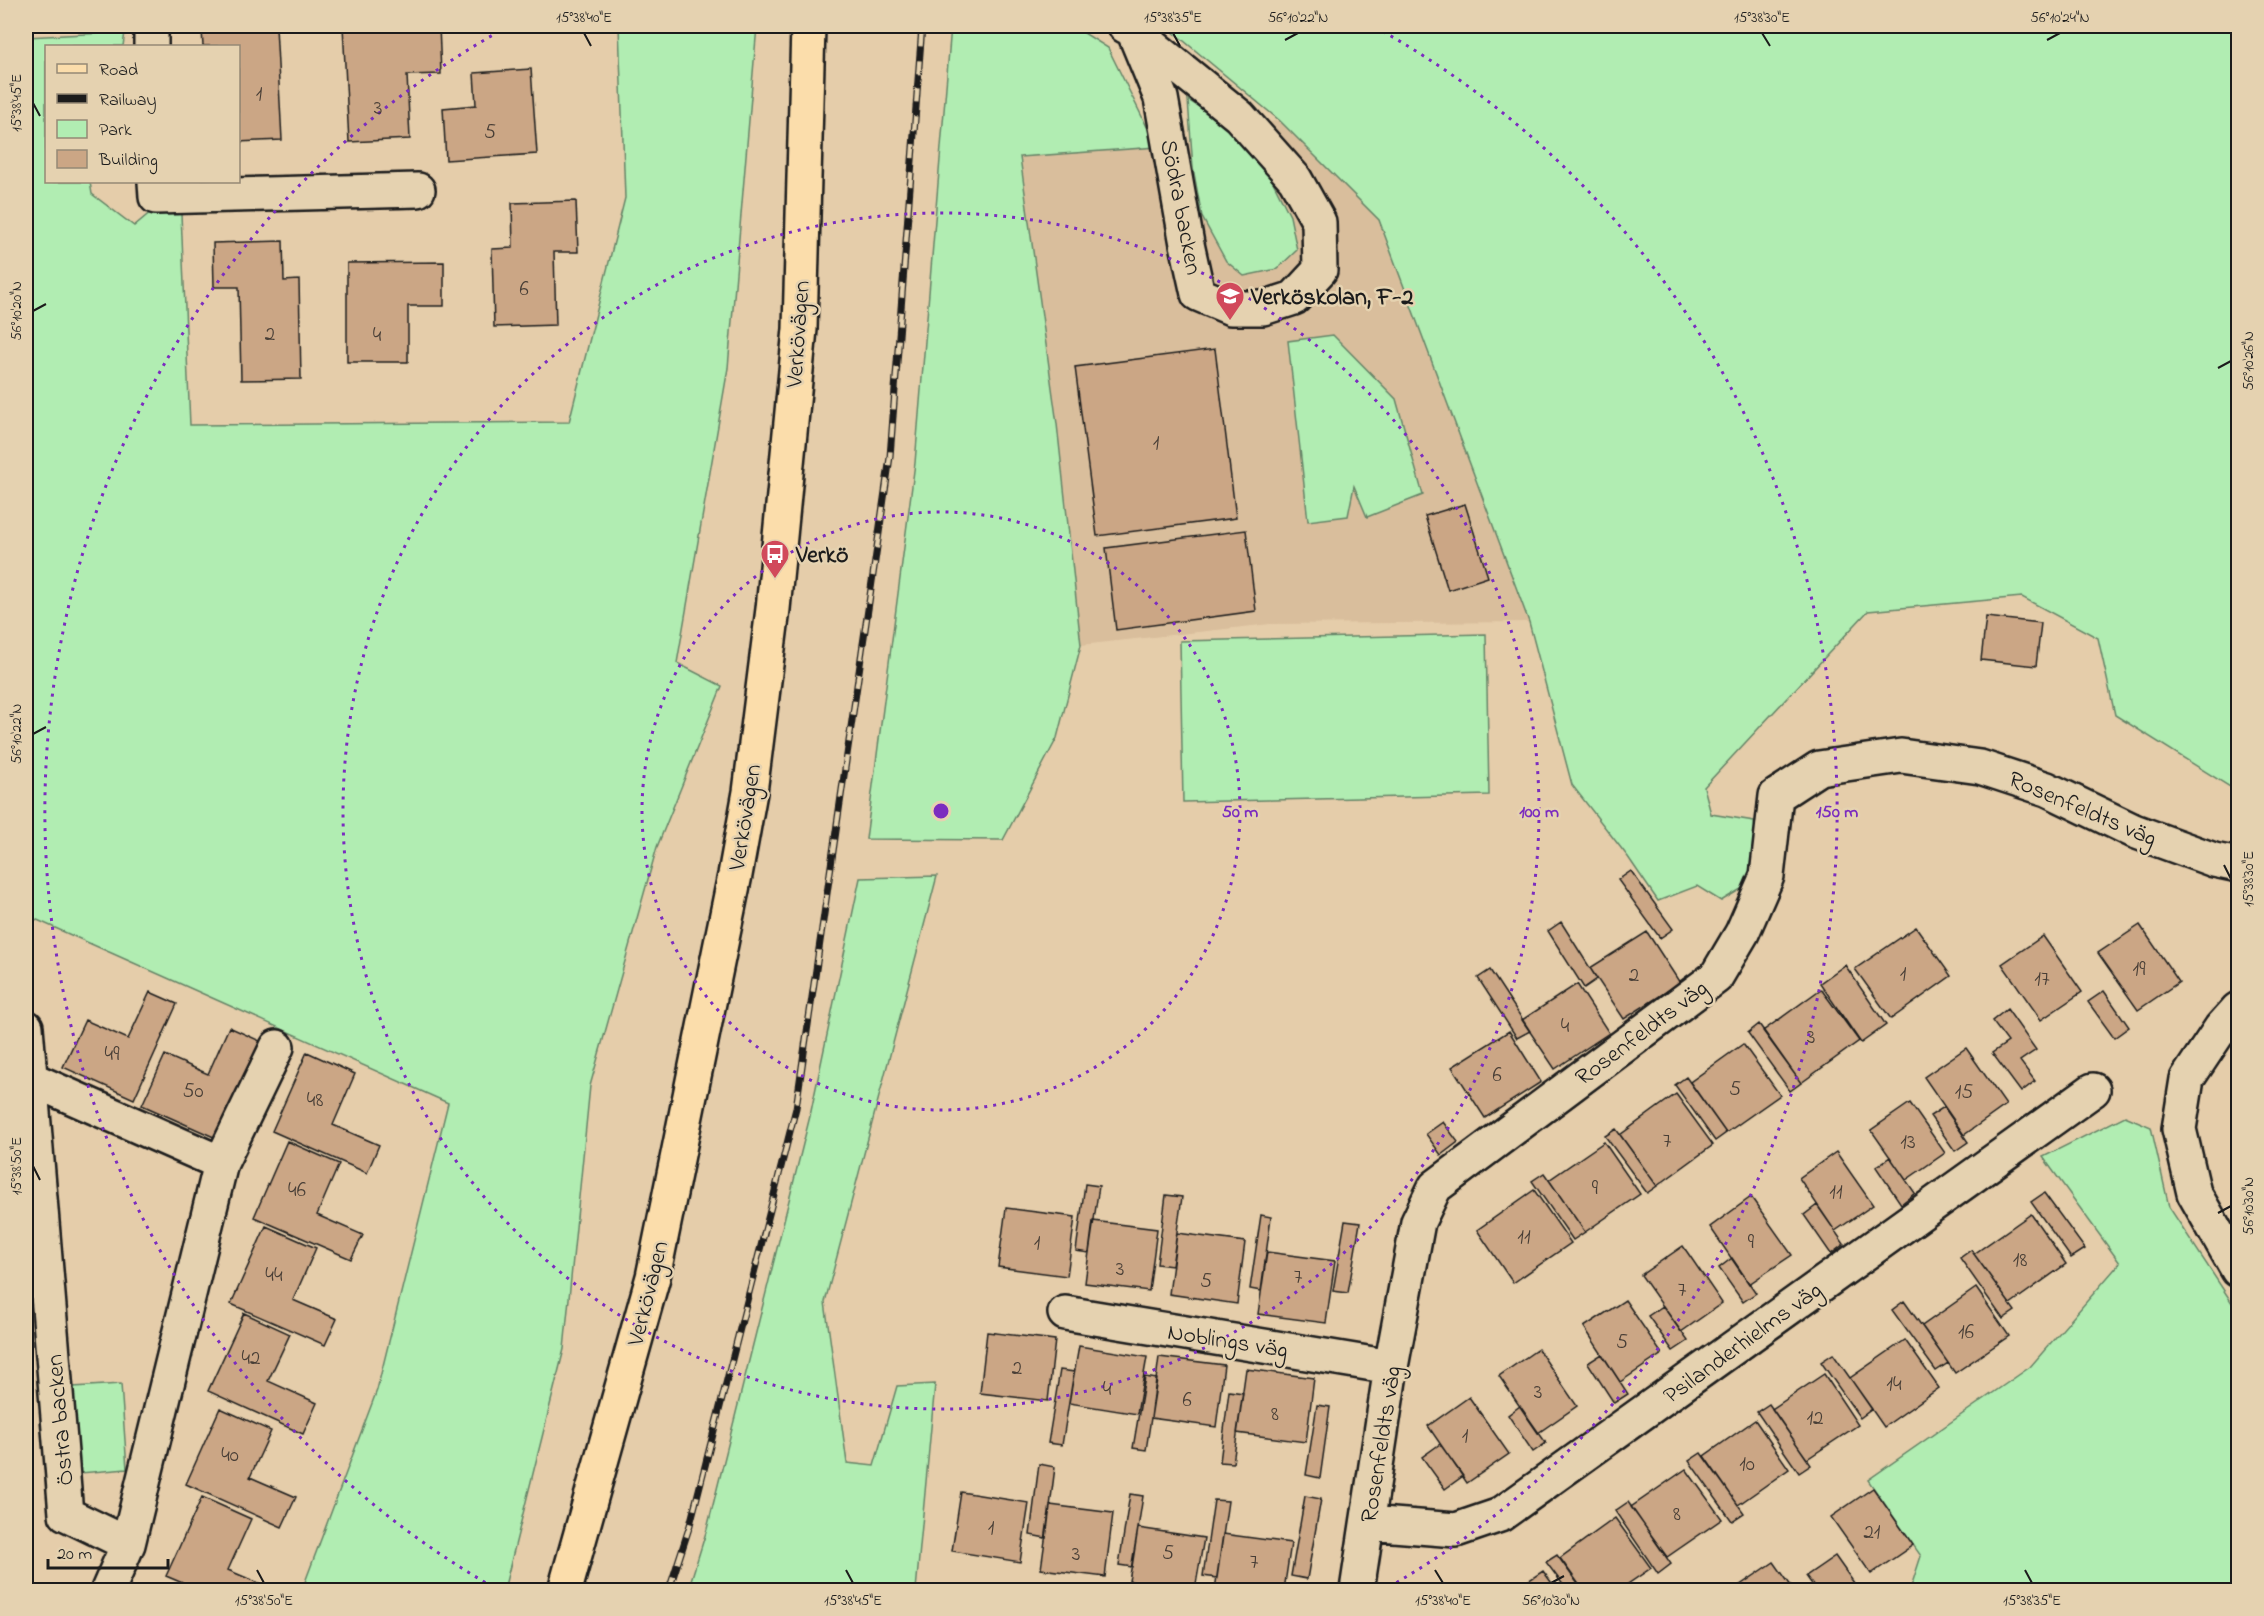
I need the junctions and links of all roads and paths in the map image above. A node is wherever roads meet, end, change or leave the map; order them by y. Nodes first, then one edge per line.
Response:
1 (151, 26) edge
2 (808, 26) edge
3 (1129, 28) edge
4 (151, 45) edge
5 (155, 183) edge
6 (418, 190) dead end
7 (2238, 865) edge
8 (2238, 1009) edge
9 (26, 1027) edge
10 (277, 1047) dead end
11 (31, 1079) junction
12 (2093, 1090) dead end
13 (221, 1163) junction
14 (2238, 1270) edge
15 (1065, 1312) dead end
16 (1391, 1367) junction
17 (1368, 1523) junction
18 (128, 1544) junction
19 (108, 1590) edge
20 (565, 1590) edge
21 (1357, 1590) edge

1 - 4 street
2 - 20 main road, Verkövägen
3 - 3 street, Södra backen
5 - 6 street
7 - 16 street, Rosenfeldts väg
8 - 14 street
9 - 11 street, Östra backen
10 - 13 street
11 - 13 street
11 - 18 street, Östra backen
12 - 17 street, Psilanderhielms väg
13 - 18 street
15 - 16 street, Noblings väg
16 - 17 street, Rosenfeldts väg
17 - 21 street, Rosenfeldts väg
18 - 19 street

